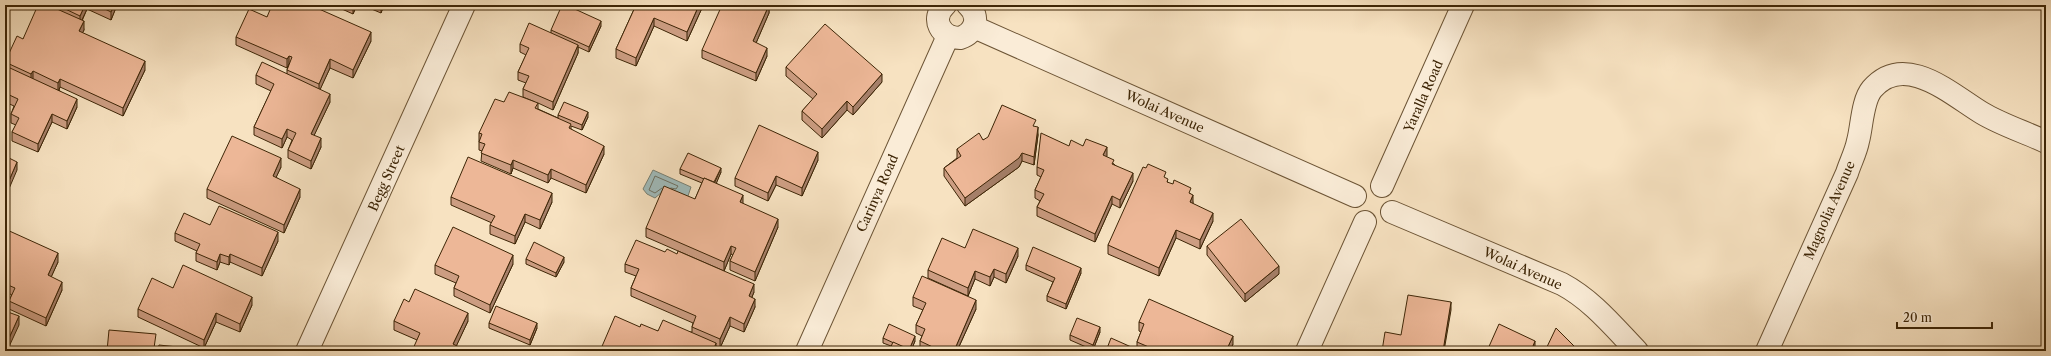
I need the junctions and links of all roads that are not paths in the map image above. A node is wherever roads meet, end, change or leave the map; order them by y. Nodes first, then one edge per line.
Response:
1 (464, 5) edge
2 (968, 5) edge
3 (1463, 5) edge
4 (936, 7) edge
5 (974, 27) junction
6 (948, 36) junction
7 (2046, 142) edge
8 (1382, 186) junction
9 (1355, 196) junction
10 (1392, 212) junction
11 (1365, 222) junction
12 (307, 351) edge
13 (807, 351) edge
14 (1307, 351) edge
15 (1637, 351) edge
16 (1767, 351) edge

1 - 12 street, Begg Street
2 - 5 street
3 - 8 street, Yaralla Road
4 - 6 street
5 - 6 street
5 - 9 street, Wolai Avenue
6 - 13 street, Carinya Road
7 - 16 street, Magnolia Avenue
8 - 9 street
8 - 10 street
9 - 11 street
10 - 11 street
10 - 15 street, Wolai Avenue
11 - 14 street

